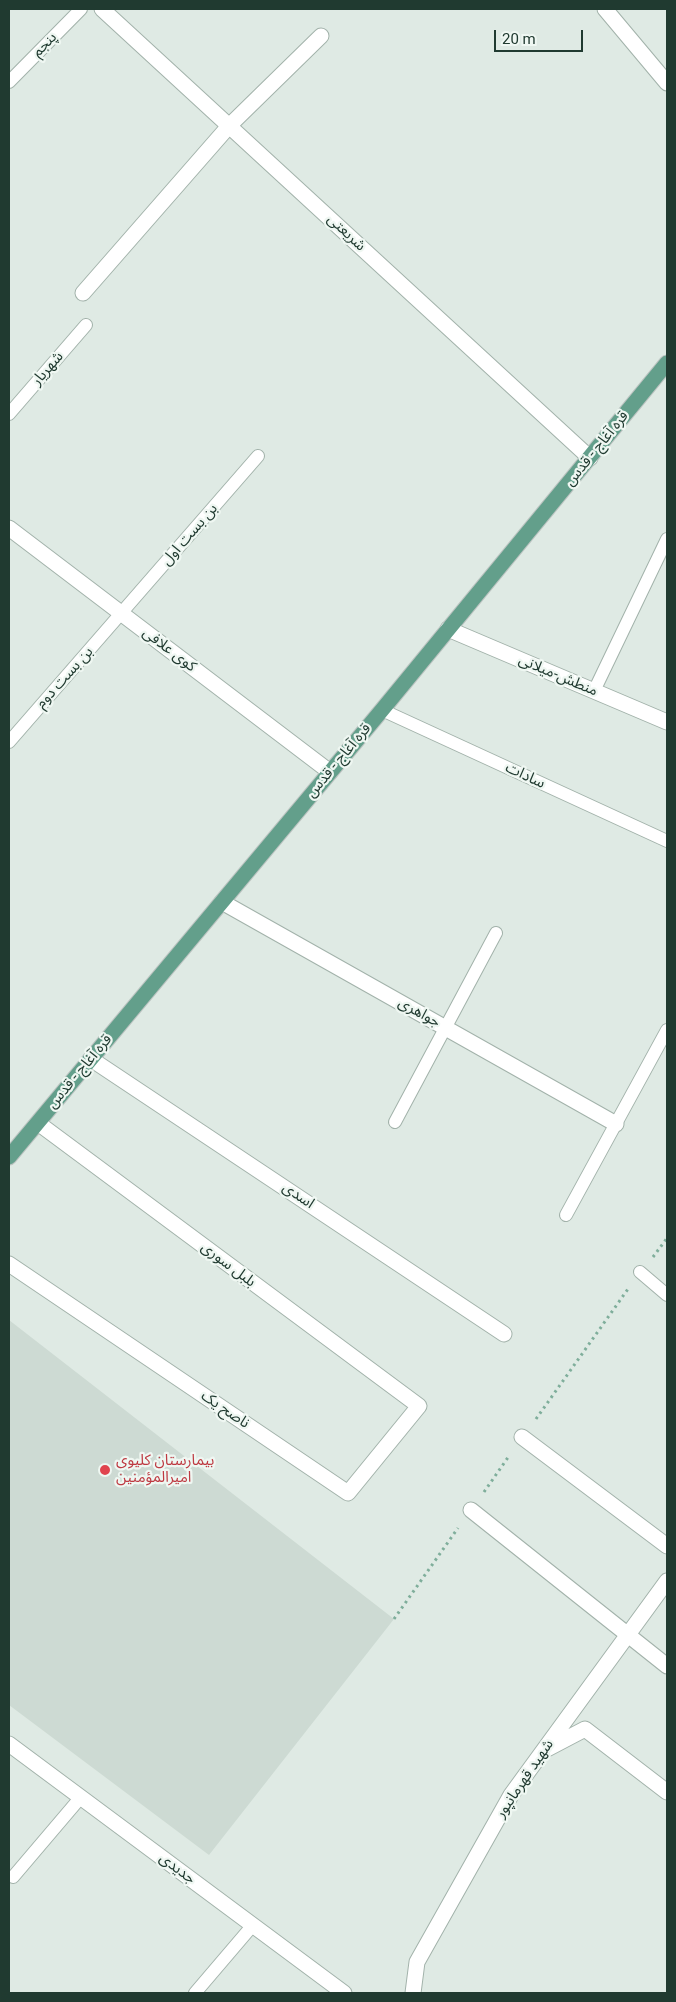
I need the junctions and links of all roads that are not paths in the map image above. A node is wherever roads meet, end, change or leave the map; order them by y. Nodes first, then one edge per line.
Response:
1 (81, 9) edge
2 (102, 9) edge
3 (605, 9) edge
4 (321, 36) dead end
5 (9, 82) edge
6 (667, 83) edge
7 (229, 126) junction
8 (83, 293) dead end
9 (86, 325) dead end
10 (667, 364) edge
11 (9, 414) edge
12 (258, 456) dead end
13 (590, 458) junction
14 (9, 528) edge
15 (667, 539) edge
16 (122, 614) junction
17 (448, 629) junction
18 (594, 691) junction
19 (382, 710) junction
20 (667, 722) edge
21 (9, 742) edge
22 (330, 772) junction
23 (667, 841) edge
24 (222, 902) junction
25 (496, 934) dead end
26 (445, 1028) junction
27 (667, 1030) edge
28 (91, 1059) junction
29 (395, 1122) dead end
30 (38, 1123) junction
31 (616, 1124) junction
32 (9, 1157) edge
33 (566, 1215) dead end
34 (9, 1264) edge
35 (640, 1272) dead end
36 (667, 1295) edge
37 (504, 1334) dead end
38 (419, 1406) joint
39 (522, 1437) dead end
40 (471, 1510) dead end
41 (667, 1546) edge
42 (667, 1581) edge
43 (628, 1635) junction
44 (667, 1666) edge
45 (9, 1744) edge
46 (542, 1752) junction
47 (667, 1792) edge
48 (81, 1797) junction
49 (13, 1877) dead end
50 (253, 1925) junction
51 (195, 1993) edge
52 (344, 1993) edge
53 (413, 1993) edge

1 - 5 lane, پنجم
2 - 7 street, شریعتی
3 - 6 street
4 - 7 street
7 - 8 street
7 - 13 street, شریعتی
9 - 11 lane, شهریار
10 - 13 main road, قره آغاج - قدس
12 - 16 lane, بن بست اول
13 - 17 main road, قره آغاج - قدس
14 - 16 street, کوی علافی
15 - 18 lane
16 - 21 lane, بن بست دوم
16 - 22 street, کوی علافی
17 - 18 street, منطش-میلانی
17 - 19 main road, قره آغاج - قدس
18 - 20 street, منطش-میلانی
19 - 22 main road, قره آغاج - قدس
19 - 23 lane, سادات
22 - 24 main road, قره آغاج - قدس
24 - 26 street, جواهری
24 - 28 main road, قره آغاج - قدس
25 - 26 lane
26 - 29 lane
26 - 31 street, جواهری
27 - 31 lane
28 - 30 main road, قره آغاج - قدس
28 - 37 street, اسدی
30 - 32 main road, قره آغاج - قدس
30 - 38 street, بلبل سوری
31 - 33 lane
34 - 38 street, ناصح یک
35 - 36 lane
39 - 41 street
40 - 43 street
42 - 43 street, شهید قهرمانپور
43 - 44 street
43 - 46 street, شهید قهرمانپور
45 - 48 street, جدیدی
46 - 47 street
46 - 53 street, شهید قهرمانپور
48 - 49 lane
48 - 50 street, جدیدی
50 - 51 lane
50 - 52 street, جدیدی

